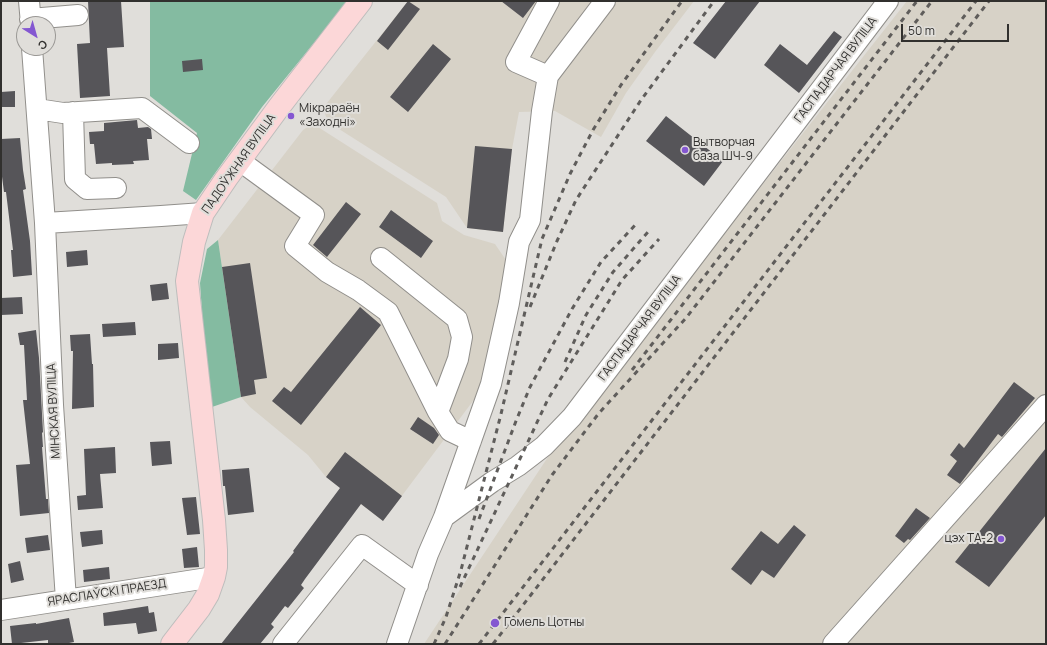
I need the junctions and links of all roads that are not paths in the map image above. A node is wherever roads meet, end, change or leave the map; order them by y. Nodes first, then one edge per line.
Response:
1 (361, 1) edge
2 (550, 1) edge
3 (605, 1) edge
4 (888, 1) edge
5 (30, 15) edge
6 (78, 15) dead end
7 (33, 56) edge
8 (548, 76) junction
9 (37, 109) junction
10 (73, 112) junction
11 (189, 143) dead end
12 (240, 160) junction
13 (116, 188) dead end
14 (203, 213) junction
15 (45, 222) junction
16 (381, 258) dead end
17 (1046, 405) edge
18 (438, 412) junction
19 (471, 441) junction
20 (444, 517) junction
21 (214, 577) junction
22 (418, 585) junction
23 (66, 600) junction
24 (1, 610) edge
25 (172, 644) edge
26 (283, 644) edge
27 (398, 644) edge
28 (833, 644) edge

1 - 12 main road, ПАДОЎЖНАЯ ВУЛІЦА
2 - 8 street
3 - 8 street
4 - 20 street, ГАСПАДАРЧАЯ ВУЛІЦА
5 - 6 street
7 - 9 street, МІНСКАЯ ВУЛІЦА
8 - 19 street
9 - 10 street
9 - 15 street, МІНСКАЯ ВУЛІЦА
10 - 11 street
10 - 13 street
12 - 14 main road, ПАДОЎЖНАЯ ВУЛІЦА
12 - 18 street
14 - 15 street
14 - 21 main road, ПАДОЎЖНАЯ ВУЛІЦА
15 - 23 street, МІНСКАЯ ВУЛІЦА
16 - 18 street
17 - 28 street
18 - 19 street
19 - 20 street
20 - 22 street
21 - 23 street, ЯРАСЛАЎСКІ ПРАЕЗД
21 - 25 main road, ПАДОЎЖНАЯ ВУЛІЦА
22 - 26 street
22 - 27 street
23 - 24 street, ЯРАСЛАЎСКІ ПРАЕЗД

